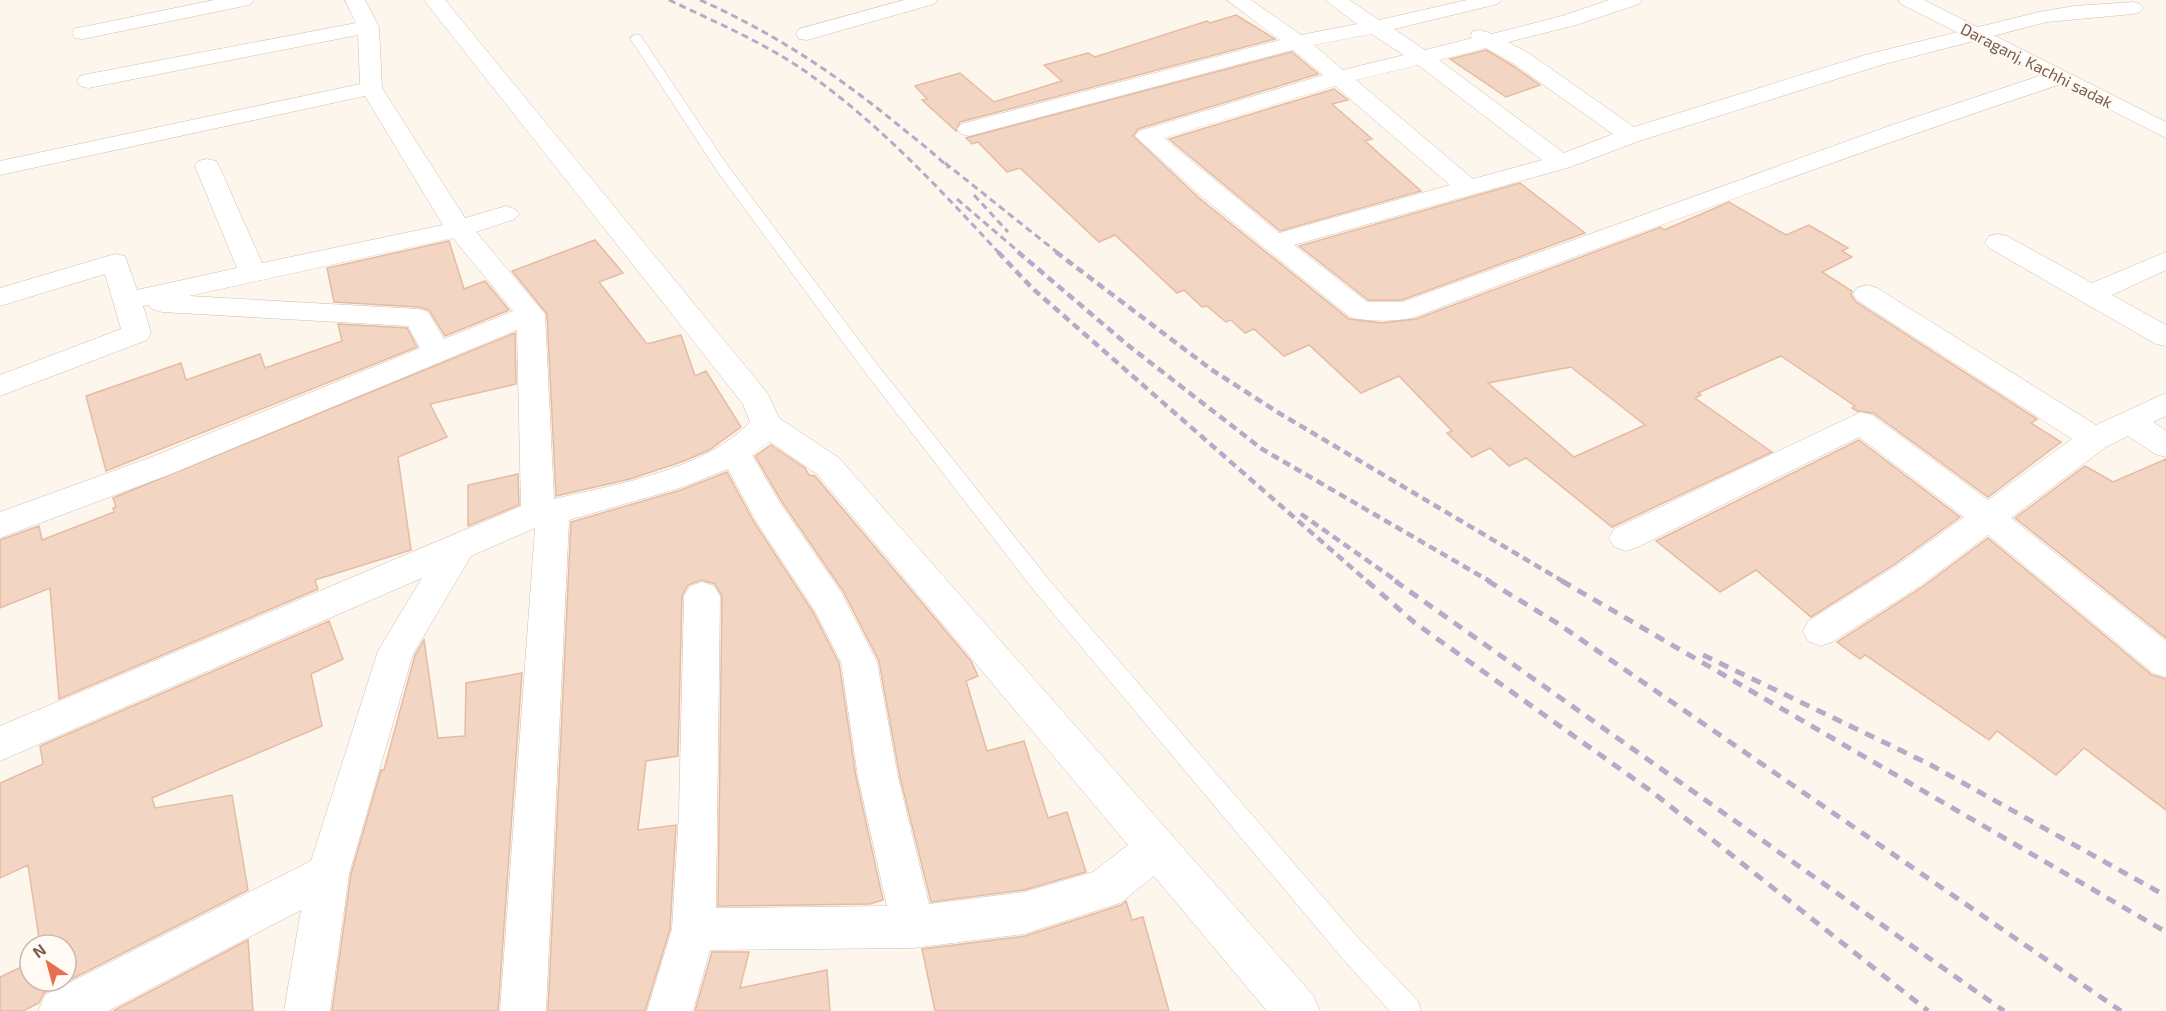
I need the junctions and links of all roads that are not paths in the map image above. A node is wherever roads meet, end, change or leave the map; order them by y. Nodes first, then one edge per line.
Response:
1 (244, 0) edge
2 (356, 0) edge
3 (434, 0) edge
4 (927, 0) edge
5 (1237, 0) edge
6 (1335, 0) edge
7 (1413, 0) edge
8 (1490, 0) edge
9 (1632, 0) edge
10 (1908, 0) edge
11 (900, 3) edge
12 (2133, 8) dead end
13 (1439, 14) junction
14 (368, 27) junction
15 (1374, 27) junction
16 (83, 33) dead end
17 (1972, 33) junction
18 (807, 34) dead end
19 (636, 38) dead end
20 (1490, 41) junction
21 (1297, 42) junction
22 (1423, 58) junction
23 (2059, 77) junction
24 (1338, 78) junction
25 (88, 81) dead end
26 (371, 88) junction
27 (969, 129) dead end
28 (2166, 131) edge
29 (1631, 136) junction
30 (1562, 162) junction
31 (207, 166) dead end
32 (0, 168) edge
33 (1468, 188) junction
34 (506, 214) dead end
35 (459, 228) junction
36 (1276, 242) junction
37 (1998, 242) dead end
38 (2164, 264) edge
39 (252, 272) junction
40 (1867, 294) dead end
41 (2091, 294) junction
42 (0, 297) edge
43 (125, 301) junction
44 (531, 314) junction
45 (2166, 337) edge
46 (437, 352) junction
47 (0, 386) edge
48 (2166, 403) edge
49 (2130, 422) junction
50 (766, 424) junction
51 (2096, 438) junction
52 (2166, 446) edge
53 (735, 452) junction
54 (545, 513) junction
55 (1988, 517) junction
56 (0, 525) edge
57 (1626, 538) dead end
58 (459, 548) junction
59 (702, 596) dead end
60 (1821, 631) dead end
61 (2166, 662) edge
62 (0, 744) edge
63 (1157, 848) junction
64 (328, 874) junction
65 (913, 927) junction
66 (694, 929) junction
67 (61, 1011) edge
68 (307, 1011) edge
69 (523, 1011) edge
70 (670, 1011) edge
71 (1297, 1011) edge
72 (1408, 1011) edge

1 - 16 street
2 - 14 street
3 - 50 street
4 - 11 street
5 - 21 street
6 - 15 street
7 - 13 street
8 - 13 street
9 - 20 street
10 - 17 street, Daraganj, Kachhi sadak
11 - 18 street
12 - 17 street
13 - 15 street
13 - 20 street
14 - 25 street
14 - 26 street
15 - 21 street
15 - 22 street
17 - 23 street, Daraganj, Kachhi sadak
17 - 29 street
19 - 72 lane
20 - 22 street
20 - 29 street
21 - 24 street
21 - 27 street
22 - 24 street
22 - 30 street
23 - 28 street, Daraganj, Kachhi sadak
23 - 36 street
24 - 33 street
24 - 36 street
26 - 32 street
26 - 35 street
29 - 30 street
30 - 33 street
31 - 39 street
33 - 36 street
34 - 35 street
35 - 39 street
35 - 44 street
37 - 41 street
38 - 41 street
39 - 43 street
40 - 51 street
41 - 45 street
42 - 43 street
43 - 46 street
43 - 47 street
44 - 46 street
44 - 54 street
46 - 56 street
48 - 49 street
49 - 51 street
49 - 52 street
50 - 53 street
50 - 63 street
51 - 55 street
53 - 54 street
53 - 65 street
54 - 58 street
54 - 69 street
55 - 57 street
55 - 60 street
55 - 61 street
58 - 62 street
58 - 64 street
59 - 66 street
63 - 65 street
63 - 71 street
64 - 67 street
64 - 68 street
65 - 66 street
66 - 70 street

